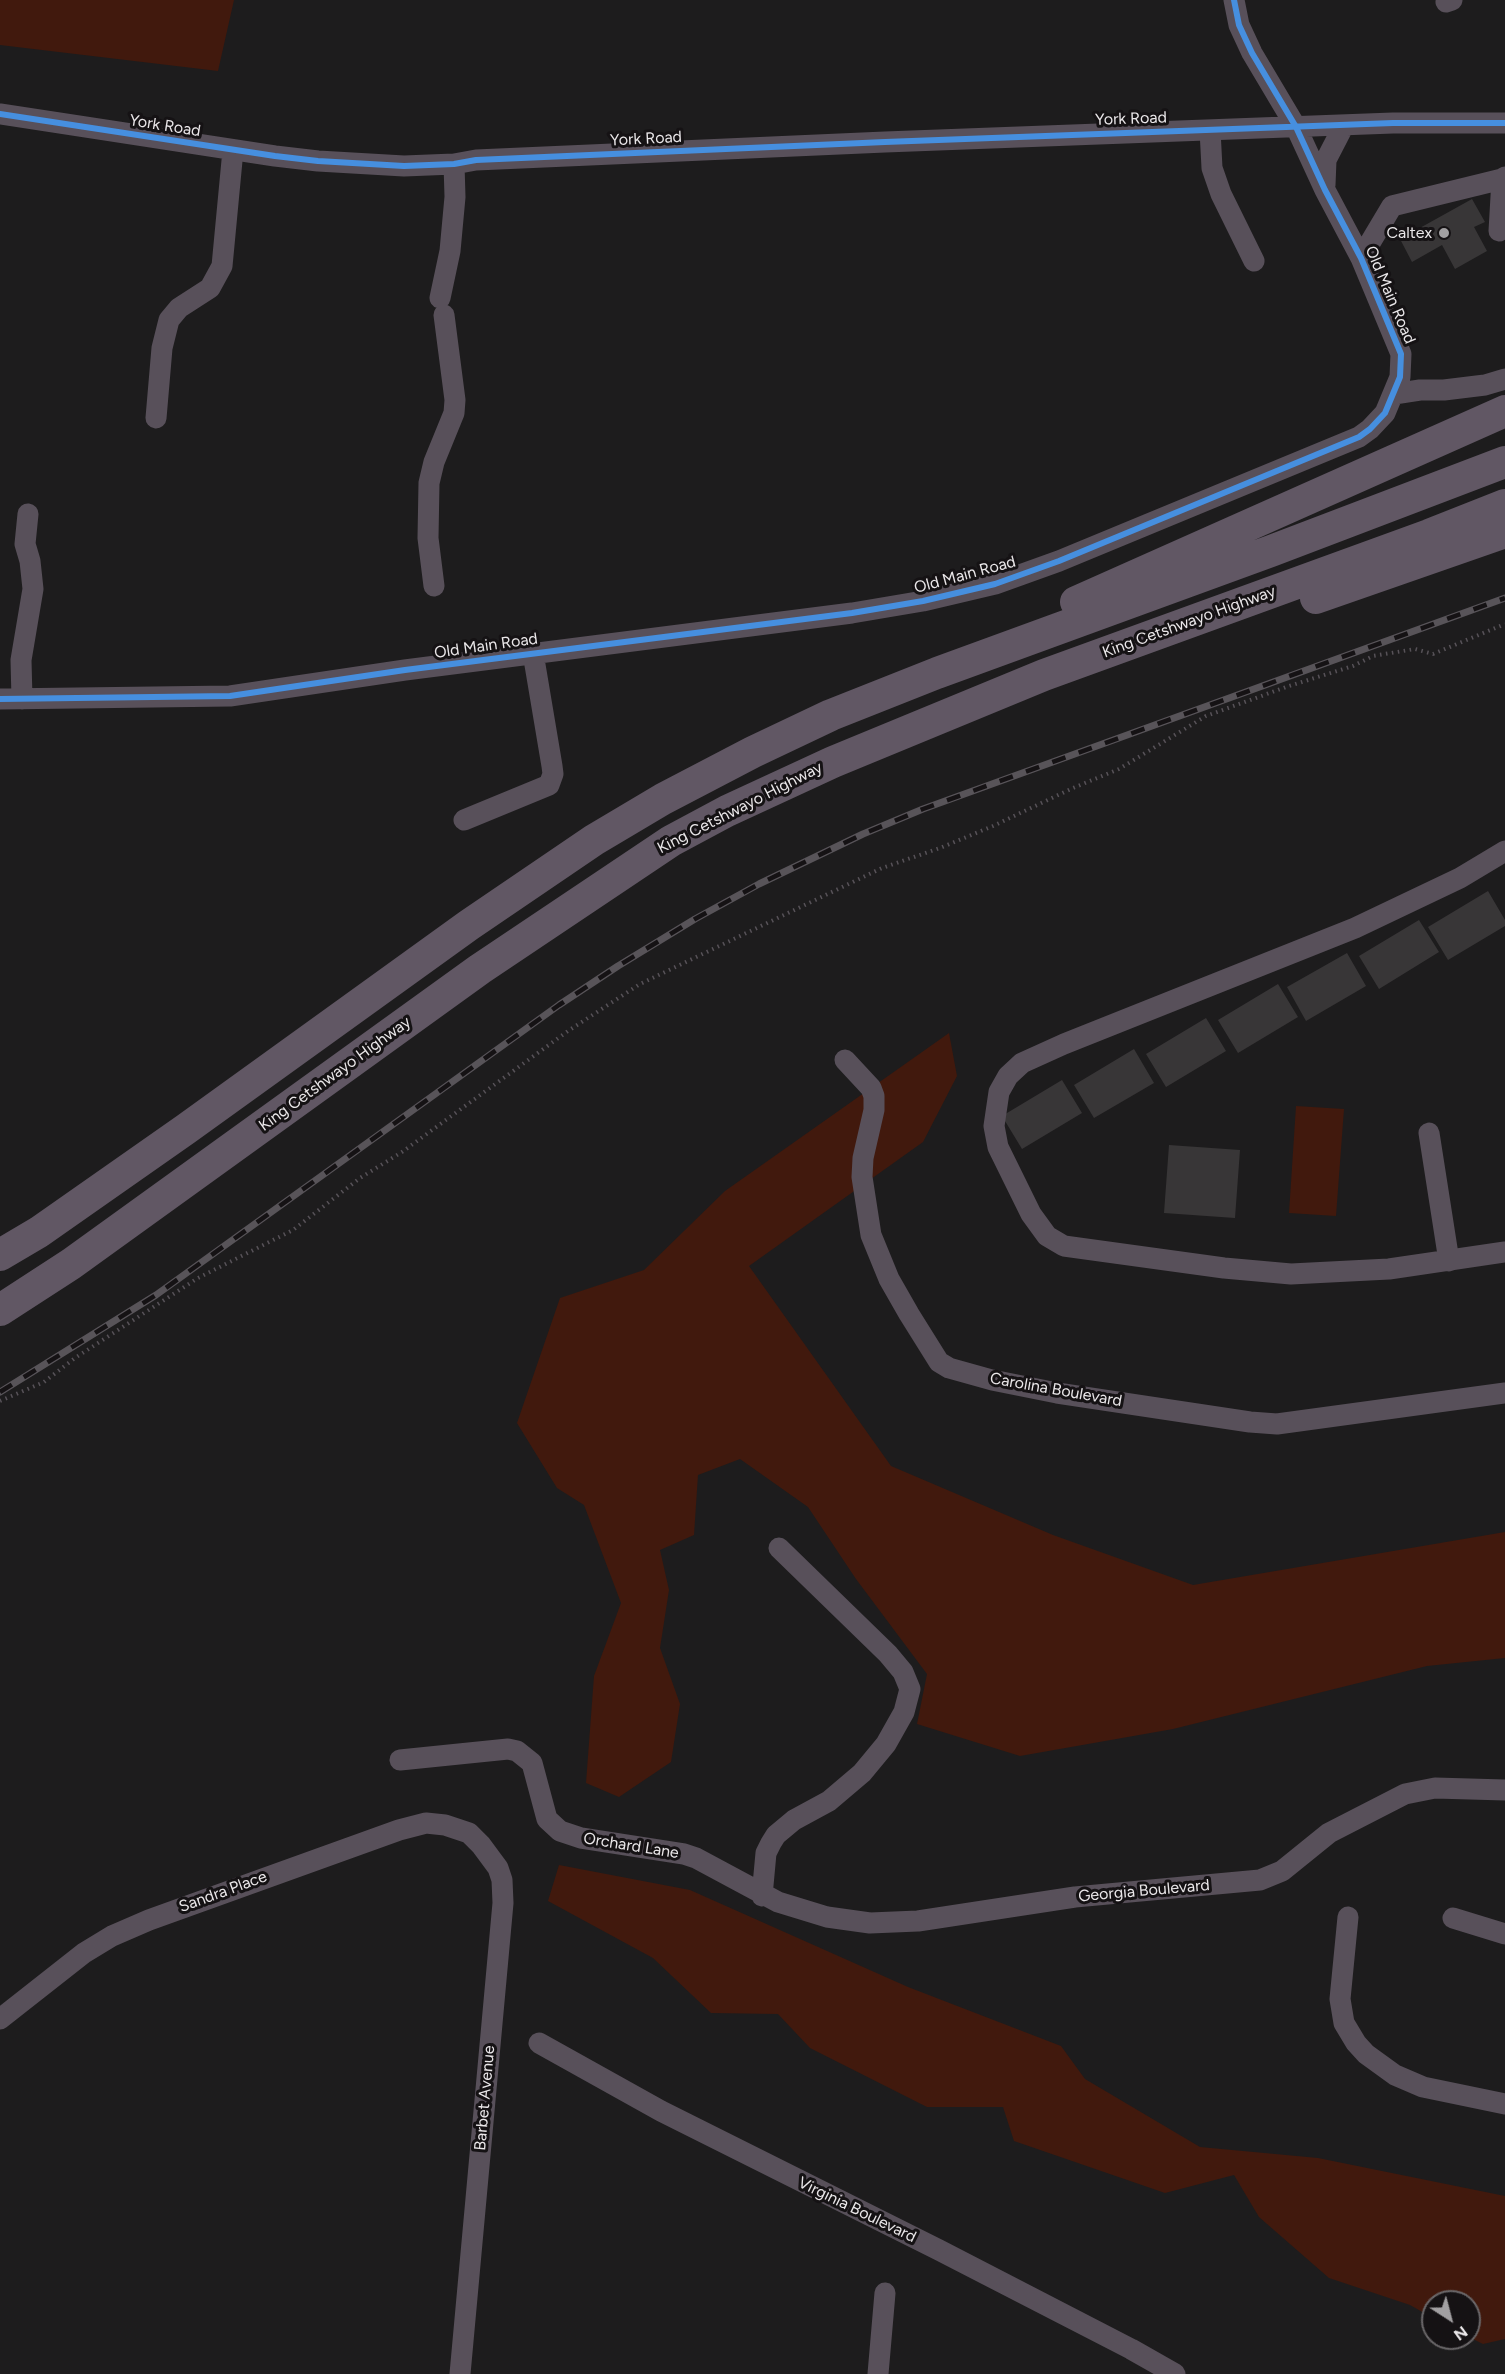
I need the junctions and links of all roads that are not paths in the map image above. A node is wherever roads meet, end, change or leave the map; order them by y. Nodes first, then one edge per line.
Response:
1 (1234, 0) edge
2 (0, 114) edge
3 (1505, 123) edge
4 (1296, 127) junction
5 (1343, 127) junction
6 (1210, 130) junction
7 (233, 150) junction
8 (454, 164) junction
9 (1503, 178) edge
10 (1325, 190) junction
11 (1499, 231) dead end
12 (1361, 258) junction
13 (1254, 261) dead end
14 (1505, 379) edge
15 (1394, 394) junction
16 (1505, 411) edge
17 (156, 418) dead end
18 (1505, 462) edge
19 (1505, 505) edge
20 (28, 514) dead end
21 (1505, 532) edge
22 (434, 586) dead end
23 (533, 653) junction
24 (937, 672) junction
25 (0, 699) edge
26 (22, 699) junction
27 (971, 706) junction
28 (464, 820) dead end
29 (1505, 850) edge
30 (845, 1060) dead end
31 (1429, 1133) dead end
32 (1505, 1252) edge
33 (0, 1255) edge
34 (1449, 1261) junction
35 (0, 1310) edge
36 (1505, 1393) edge
37 (779, 1548) dead end
38 (399, 1760) dead end
39 (1505, 1790) edge
40 (469, 1833) joint
41 (762, 1896) junction
42 (1348, 1917) dead end
43 (1453, 1918) dead end
44 (1505, 1934) edge
45 (0, 2019) edge
46 (539, 2043) dead end
47 (1505, 2104) edge
48 (885, 2293) dead end
49 (460, 2374) edge
50 (878, 2374) edge
51 (1175, 2374) edge

1 - 4 street, Old Main Road
2 - 7 street, York Road
3 - 5 street
4 - 5 street
4 - 6 street, York Road
4 - 10 street, Old Main Road
5 - 10 street
6 - 8 street, York Road
6 - 13 street
7 - 8 street, York Road
7 - 17 street
8 - 22 street
9 - 11 street
9 - 12 street
10 - 12 street, Old Main Road
12 - 15 street, Old Main Road
14 - 15 street
15 - 23 street, Old Main Road
16 - 24 highway
18 - 24 highway
19 - 27 highway, King Cetshwayo Highway
20 - 26 street
21 - 27 highway
23 - 26 street, Old Main Road
23 - 28 street
24 - 33 highway
25 - 26 street, Old Main Road
27 - 35 highway, King Cetshwayo Highway
29 - 34 street
30 - 36 street, Carolina Boulevard
31 - 34 street
32 - 34 street
37 - 41 street
38 - 41 street, Orchard Lane
39 - 41 street, Georgia Boulevard
40 - 45 street, Sandra Place
40 - 49 street, Barbet Avenue
42 - 47 street
43 - 44 street
46 - 51 street, Virginia Boulevard
48 - 50 street

